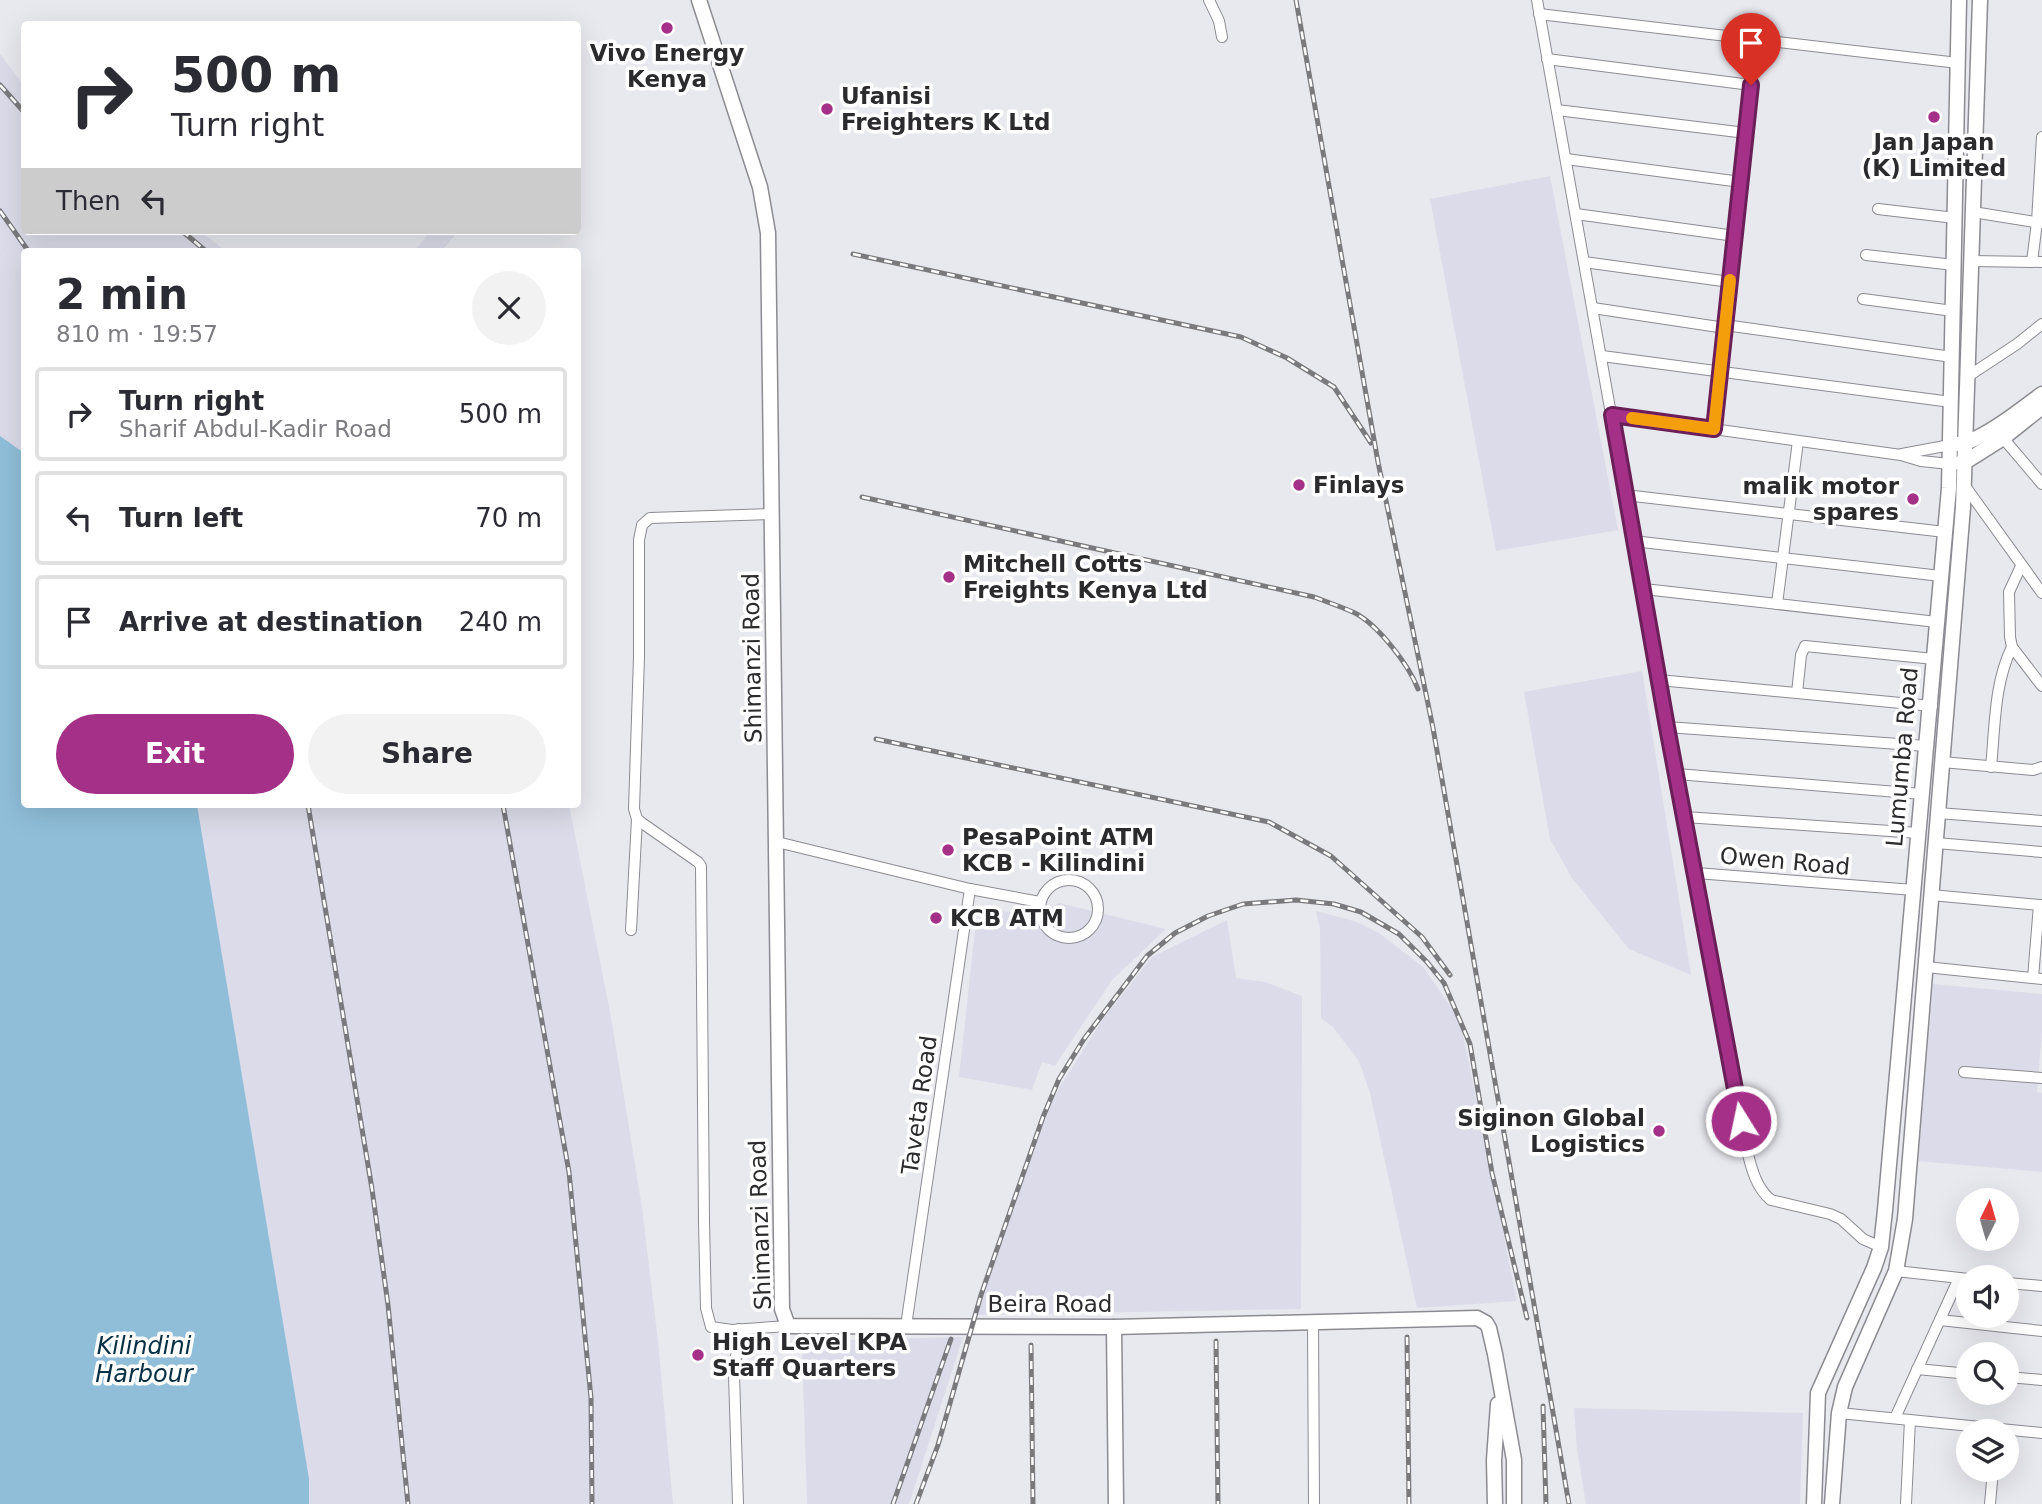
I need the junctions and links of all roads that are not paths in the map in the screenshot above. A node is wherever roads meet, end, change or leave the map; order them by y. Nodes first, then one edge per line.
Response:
1 (699, 0) edge
2 (1209, 0) edge
3 (1537, 0) edge
4 (1959, 0) edge
5 (1980, 0) edge
6 (1539, 13) junction
7 (1222, 37) dead end
8 (1756, 39) junction
9 (1547, 59) junction
10 (1958, 63) junction
11 (1751, 85) junction
12 (1557, 110) junction
13 (1746, 133) junction
14 (2042, 137) edge
15 (1566, 159) junction
16 (2040, 176) edge
17 (1741, 182) junction
18 (1878, 209) dead end
19 (1973, 212) junction
20 (1576, 214) junction
21 (1955, 218) junction
22 (2040, 222) edge
23 (1735, 236) junction
24 (1866, 255) dead end
25 (1971, 261) junction
26 (1584, 262) junction
27 (2037, 262) edge
28 (1954, 265) junction
29 (1730, 282) junction
30 (1863, 299) dead end
31 (1593, 308) junction
32 (1953, 311) junction
33 (2042, 324) edge
34 (1725, 326) junction
35 (1602, 356) junction
36 (1952, 358) junction
37 (1720, 373) junction
38 (1967, 377) junction
39 (1951, 402) junction
40 (2042, 405) edge
41 (1612, 415) junction
42 (1714, 429) junction
43 (2003, 438) junction
44 (1798, 441) junction
45 (1958, 444) junction
46 (1901, 455) junction
47 (1957, 463) junction
48 (1964, 484) junction
49 (2042, 484) edge
50 (1625, 495) junction
51 (773, 514) junction
52 (1788, 514) junction
53 (1945, 532) junction
54 (1633, 541) junction
55 (1783, 560) junction
56 (2021, 566) junction
57 (1941, 576) junction
58 (1644, 589) junction
59 (2042, 592) edge
60 (1777, 604) junction
61 (1937, 622) junction
62 (2012, 647) junction
63 (1934, 659) junction
64 (1659, 680) junction
65 (2042, 686) edge
66 (1797, 693) junction
67 (1932, 706) junction
68 (1667, 727) junction
69 (1926, 746) junction
70 (1942, 762) junction
71 (1991, 767) junction
72 (2042, 767) edge
73 (1677, 774) junction
74 (1922, 794) junction
75 (1938, 813) junction
76 (1685, 817) junction
77 (637, 819) junction
78 (2042, 821) edge
79 (1919, 833) junction
80 (777, 842) junction
81 (1936, 843) junction
82 (2042, 852) edge
83 (1696, 873) junction
84 (970, 889) junction
85 (1914, 890) junction
86 (1931, 895) junction
87 (1040, 902) junction
88 (2041, 905) edge
89 (631, 930) dead end
90 (1909, 940) junction
91 (1928, 941) junction
92 (1926, 967) junction
93 (2038, 978) edge
94 (1964, 1072) dead end
95 (2042, 1078) edge
96 (1881, 1247) junction
97 (1896, 1271) junction
98 (1956, 1278) edge
99 (2019, 1284) edge
100 (2042, 1286) edge
101 (1956, 1293) edge
102 (1940, 1320) junction
103 (1313, 1322) junction
104 (788, 1326) junction
105 (906, 1326) junction
106 (1114, 1327) junction
107 (739, 1329) junction
108 (2042, 1331) edge
109 (1917, 1369) junction
110 (1956, 1373) edge
111 (1499, 1378) junction
112 (2019, 1378) edge
113 (2042, 1380) edge
114 (1839, 1413) junction
115 (1895, 1418) junction
116 (1910, 1420) junction
117 (1956, 1425) edge
118 (2019, 1432) edge
119 (2042, 1433) edge
120 (1992, 1482) edge
121 (738, 1504) edge
122 (1116, 1504) edge
123 (1314, 1504) edge
124 (1495, 1504) edge
125 (1514, 1504) edge
126 (1814, 1504) edge
127 (1832, 1504) edge
128 (1906, 1504) edge
129 (1990, 1504) edge

1 - 51 main road, Shimanzi Road
2 - 7 street
3 - 6 street
4 - 10 main road, Lumumba Road
5 - 19 main road, Lumumba Road
6 - 8 street
6 - 9 street
8 - 10 street
8 - 11 street
9 - 11 street
9 - 12 street
10 - 21 main road, Lumumba Road
11 - 13 street
12 - 13 street
12 - 15 street
13 - 17 street
14 - 16 street
15 - 17 street
15 - 20 street
16 - 22 street
17 - 23 street
18 - 21 street
19 - 22 street
19 - 25 main road, Lumumba Road
20 - 23 street
20 - 26 street
21 - 28 main road, Lumumba Road
22 - 27 street
23 - 29 street
24 - 28 street
25 - 27 street
25 - 38 main road, Lumumba Road
26 - 29 street
26 - 31 street
28 - 32 main road, Lumumba Road
29 - 34 street
30 - 32 street
31 - 34 street
31 - 35 street
32 - 36 main road, Lumumba Road
33 - 38 street
34 - 36 street
34 - 37 street
35 - 37 street
35 - 41 street
36 - 39 main road, Lumumba Road
37 - 39 street
37 - 42 street
38 - 45 main road, Lumumba Road
39 - 45 main road, Lumumba Road
40 - 43 main road
40 - 45 main road
41 - 42 street
41 - 50 street
42 - 44 street
43 - 47 main road
43 - 49 street
44 - 46 street
44 - 52 street
45 - 46 street
45 - 47 main road, Lumumba Road
46 - 47 street
47 - 48 main road, Lumumba Road
47 - 53 main road, Lumumba Road
48 - 56 street
48 - 70 main road, Lumumba Road
50 - 52 street
50 - 54 street
51 - 77 street
51 - 80 main road, Shimanzi Road
52 - 53 street
52 - 55 street
53 - 57 main road, Lumumba Road
54 - 55 street
54 - 58 street
55 - 57 street
55 - 60 street
56 - 59 street
56 - 62 street
57 - 61 main road, Lumumba Road
58 - 60 street
58 - 64 street
60 - 61 street
61 - 63 main road, Lumumba Road
62 - 65 street
62 - 71 street
63 - 66 street
63 - 67 main road, Lumumba Road
64 - 66 street
64 - 68 street
66 - 67 street
67 - 69 main road, Lumumba Road
68 - 69 street
68 - 73 street
69 - 74 main road, Lumumba Road
70 - 71 street
70 - 75 main road, Lumumba Road
71 - 72 street
73 - 74 street
73 - 76 street
74 - 79 main road, Lumumba Road
75 - 78 street
75 - 81 main road, Lumumba Road
76 - 79 street
76 - 83 street
77 - 89 street
77 - 107 street
79 - 85 main road, Lumumba Road
80 - 84 street
80 - 104 main road, Shimanzi Road
81 - 82 street
81 - 86 main road, Lumumba Road
83 - 85 street, Owen Road
83 - 96 street
84 - 87 street
84 - 105 street, Taveta Road
85 - 90 main road, Lumumba Road
86 - 88 street
86 - 91 main road, Lumumba Road
87 - 87 street
88 - 93 street
90 - 91 main road
90 - 96 main road, Lumumba Road
91 - 92 main road, Lumumba Road
92 - 93 street
92 - 97 main road, Lumumba Road
94 - 95 street
96 - 126 main road, Lumumba Road
97 - 98 street
97 - 114 main road, Lumumba Road
99 - 100 street
101 - 102 street
102 - 108 street
102 - 109 street
103 - 106 main road, Beira Road
103 - 111 main road, Beira Road
103 - 123 street
104 - 105 main road, Beira Road
104 - 107 street
105 - 106 main road, Beira Road
106 - 122 main road
107 - 121 street
109 - 110 street
109 - 115 street
111 - 124 main road
111 - 125 main road
112 - 113 street
114 - 115 street
114 - 127 main road, Lumumba Road
115 - 116 street
116 - 117 street
116 - 128 street
118 - 119 street
120 - 129 street

